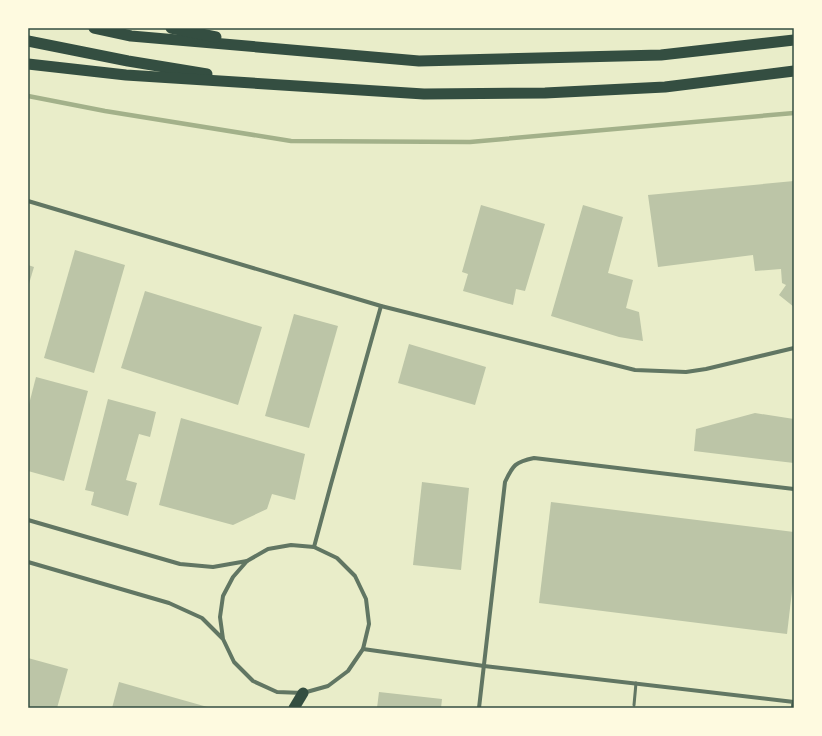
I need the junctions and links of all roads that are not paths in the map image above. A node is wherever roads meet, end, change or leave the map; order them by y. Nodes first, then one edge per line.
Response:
1 (94, 28) edge
2 (172, 28) edge
3 (794, 40) edge
4 (28, 41) edge
5 (271, 48) junction
6 (28, 64) edge
7 (794, 71) edge
8 (271, 85) junction
9 (28, 201) edge
10 (381, 306) junction
11 (794, 348) edge
12 (794, 489) edge
13 (28, 520) edge
14 (314, 547) junction
15 (247, 561) junction
16 (28, 562) edge
17 (223, 639) junction
18 (363, 649) junction
19 (484, 666) junction
20 (636, 683) junction
21 (303, 693) junction
22 (794, 702) edge
23 (634, 705) dead end
24 (294, 708) edge
25 (479, 708) edge
26 (793, 708) edge

1 - 5 highway
2 - 5 highway
3 - 5 highway
4 - 8 highway
6 - 8 highway
7 - 8 highway
9 - 10 street
10 - 11 street
10 - 14 street
12 - 19 street
13 - 15 street
14 - 15 street
14 - 18 street
15 - 17 street
16 - 17 street
17 - 21 street
18 - 19 street
18 - 21 street
19 - 20 street
19 - 25 street
20 - 22 street
20 - 23 lane
21 - 24 highway
22 - 26 street

